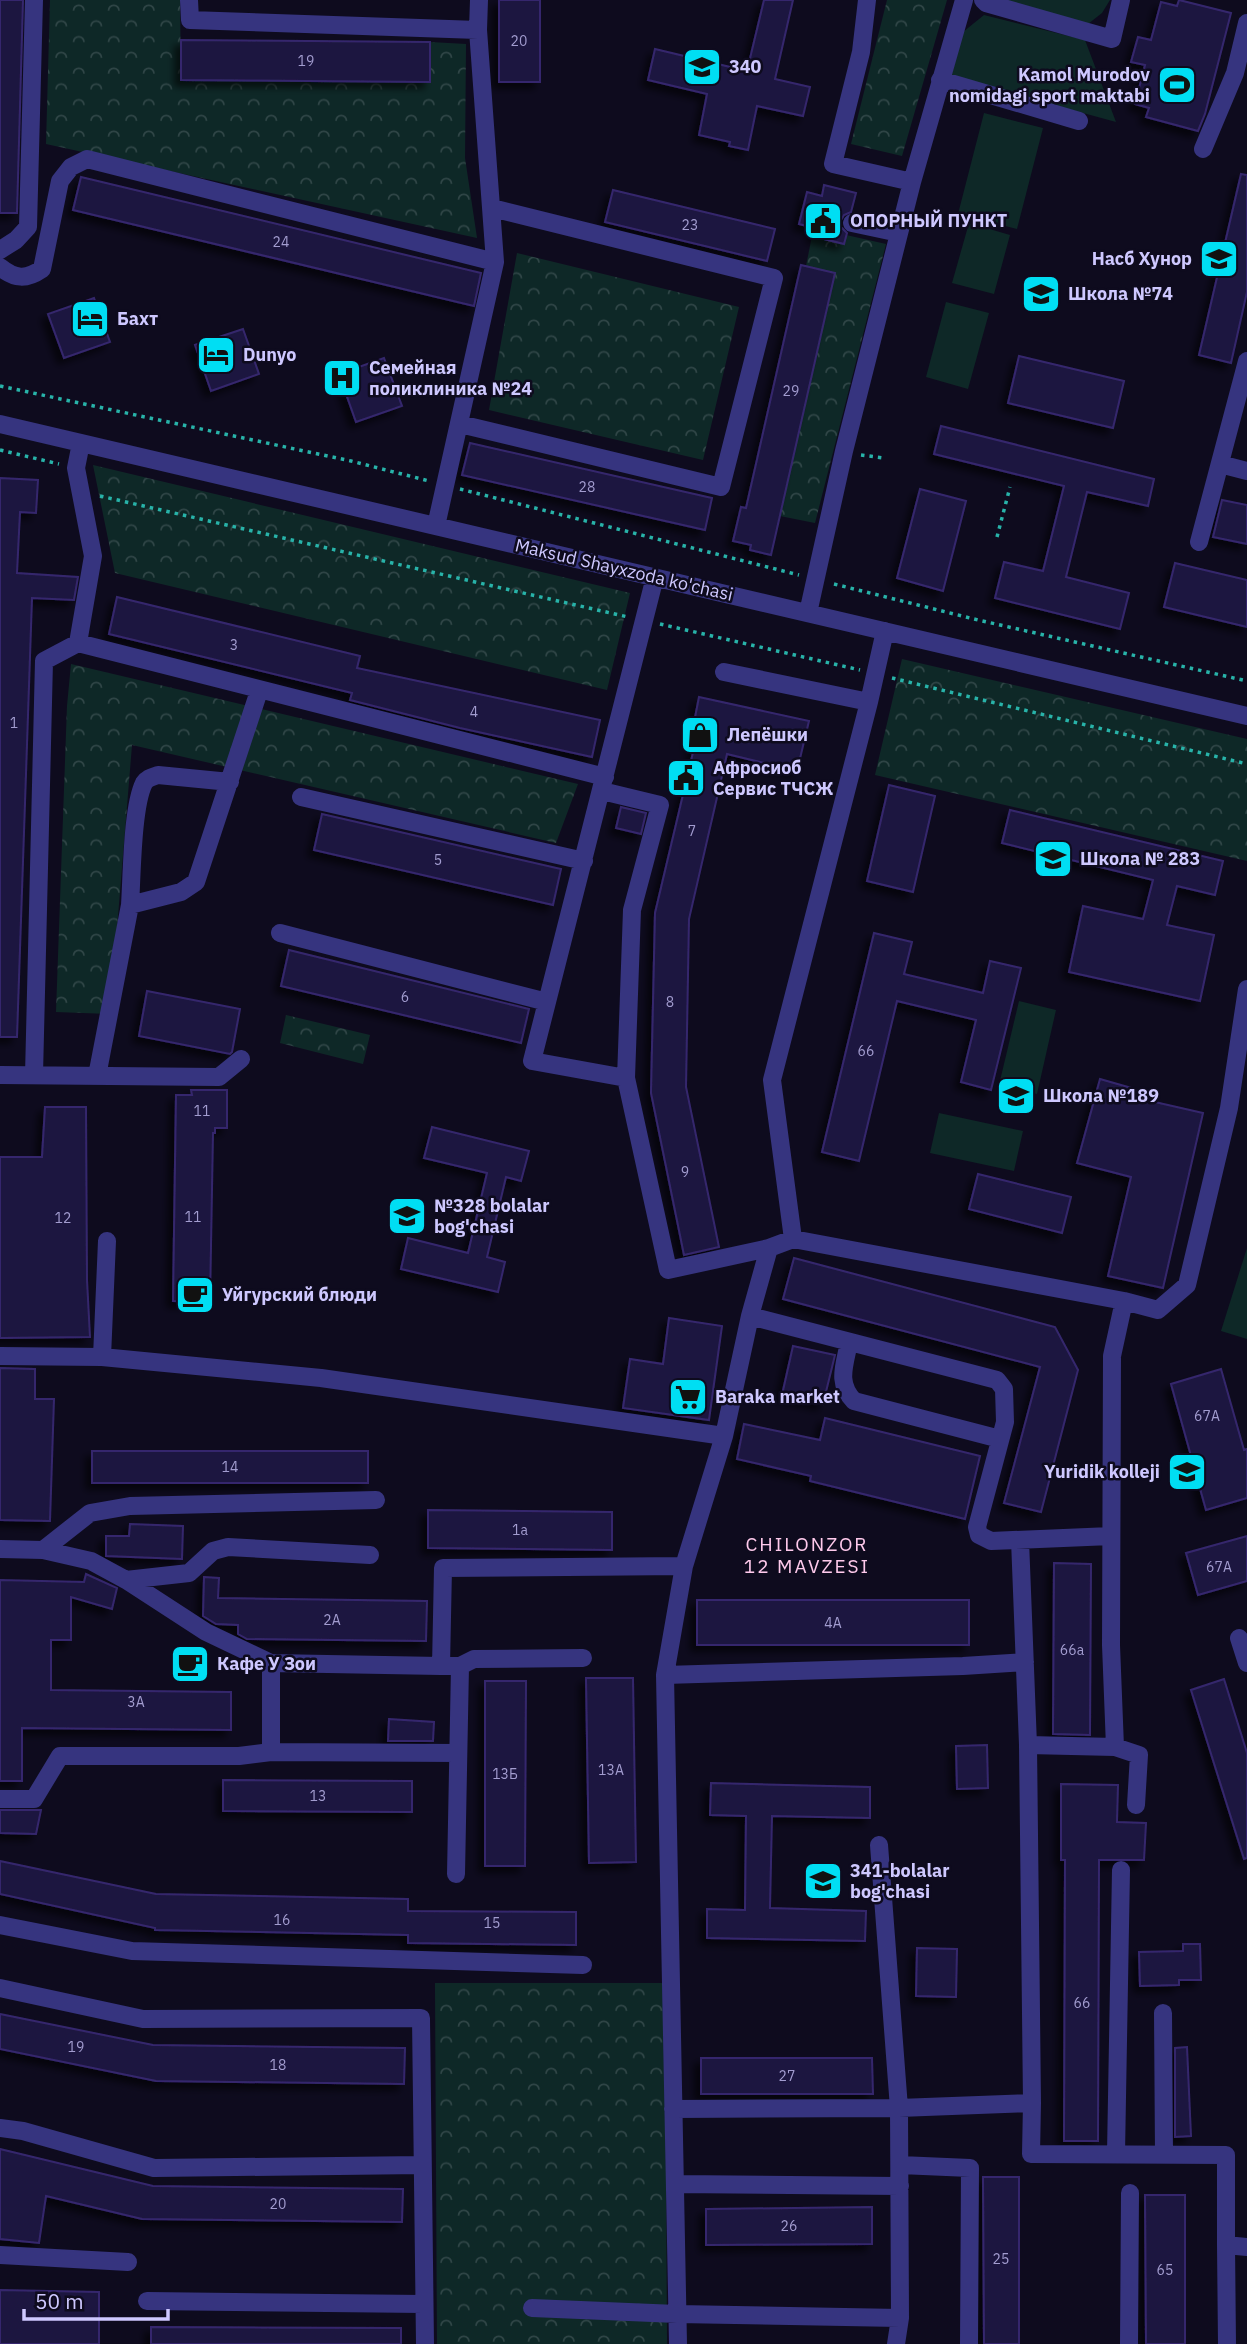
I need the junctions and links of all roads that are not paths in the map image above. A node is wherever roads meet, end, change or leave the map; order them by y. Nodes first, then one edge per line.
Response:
1 (34, 0) edge
2 (189, 0) edge
3 (479, 0) edge
4 (867, 0) edge
5 (964, 0) edge
6 (1121, 0) edge
7 (985, 1) edge
8 (1247, 23) edge
9 (955, 29) junction
10 (478, 30) junction
11 (940, 80) junction
12 (1079, 121) dead end
13 (1203, 149) dead end
14 (912, 182) junction
15 (492, 208) junction
16 (852, 223) dead end
17 (899, 233) junction
18 (0, 250) edge
19 (495, 262) junction
20 (0, 267) edge
21 (1247, 361) edge
22 (1243, 388) edge
23 (0, 424) edge
24 (460, 424) junction
25 (81, 443) junction
26 (1220, 464) junction
27 (1247, 471) edge
28 (436, 526) junction
29 (1199, 542) dead end
30 (655, 577) junction
31 (808, 613) junction
32 (885, 631) junction
33 (79, 643) junction
34 (724, 672) dead end
35 (259, 691) junction
36 (869, 702) junction
37 (1247, 716) edge
38 (230, 782) junction
39 (603, 784) junction
40 (301, 797) dead end
41 (584, 861) junction
42 (130, 905) junction
43 (280, 933) dead end
44 (1247, 989) edge
45 (547, 1002) junction
46 (241, 1059) dead end
47 (0, 1075) edge
48 (34, 1075) junction
49 (97, 1076) junction
50 (625, 1078) junction
51 (1228, 1108) junction
52 (1247, 1113) edge
53 (793, 1239) junction
54 (107, 1241) dead end
55 (769, 1248) junction
56 (1124, 1301) junction
57 (750, 1316) junction
58 (849, 1342) junction
59 (0, 1356) edge
60 (102, 1357) junction
61 (724, 1436) junction
62 (1000, 1439) junction
63 (376, 1500) dead end
64 (1111, 1536) junction
65 (1020, 1540) junction
66 (0, 1549) edge
67 (43, 1550) junction
68 (370, 1555) dead end
69 (684, 1566) junction
70 (126, 1580) junction
71 (1239, 1638) dead end
72 (583, 1658) dead end
73 (1025, 1662) junction
74 (271, 1663) junction
75 (1247, 1663) edge
76 (441, 1666) junction
77 (460, 1666) junction
78 (665, 1675) junction
79 (1028, 1745) junction
80 (1115, 1746) junction
81 (271, 1752) junction
82 (458, 1753) junction
83 (0, 1799) edge
84 (1136, 1805) dead end
85 (879, 1845) dead end
86 (1121, 1870) dead end
87 (456, 1874) dead end
88 (0, 1925) edge
89 (583, 1965) dead end
90 (0, 1988) edge
91 (1163, 2013) dead end
92 (1032, 2103) junction
93 (899, 2108) junction
94 (673, 2109) junction
95 (0, 2128) edge
96 (1116, 2154) junction
97 (1164, 2154) junction
98 (422, 2165) junction
99 (900, 2165) junction
100 (675, 2184) junction
101 (900, 2186) junction
102 (1130, 2193) dead end
103 (1226, 2245) junction
104 (1247, 2247) edge
105 (0, 2255) edge
106 (128, 2262) dead end
107 (147, 2301) dead end
108 (424, 2304) junction
109 (532, 2308) dead end
110 (677, 2314) junction
111 (900, 2318) junction
112 (425, 2344) edge
113 (678, 2344) edge
114 (896, 2344) edge
115 (969, 2344) edge
116 (1129, 2344) edge
117 (1227, 2344) edge

1 - 18 street
2 - 10 street
3 - 10 street
4 - 14 street
5 - 9 street
6 - 7 street
7 - 9 street
8 - 13 street
9 - 11 street
10 - 15 street
11 - 12 street
11 - 14 street
14 - 17 street
15 - 19 street
15 - 24 street
16 - 17 street
17 - 31 street
19 - 20 street
19 - 24 street
21 - 22 street
22 - 26 street
23 - 25 street, Maksud Shayxzoda ko'chasi
24 - 28 street
25 - 28 street, Maksud Shayxzoda ko'chasi
25 - 33 street
26 - 27 street
26 - 29 street
28 - 30 street, Maksud Shayxzoda ko'chasi
30 - 31 street, Maksud Shayxzoda ko'chasi
30 - 39 street
31 - 32 street, Maksud Shayxzoda ko'chasi
32 - 36 street
32 - 37 street, Maksud Shayxzoda ko'chasi
33 - 35 street
33 - 48 street
34 - 36 street
35 - 38 street
35 - 39 street
36 - 53 street
38 - 42 street
38 - 42 street
39 - 41 street
39 - 50 street
40 - 41 street
41 - 45 street
42 - 49 street
43 - 45 street
44 - 51 street
45 - 50 street
46 - 49 street
47 - 48 street
48 - 49 street
50 - 55 street
51 - 52 street
51 - 56 street
53 - 55 street
53 - 56 street
54 - 60 street
55 - 57 street
56 - 64 street
57 - 58 street
57 - 61 street
58 - 62 street
58 - 62 street
59 - 60 street
60 - 61 street
61 - 69 street
62 - 65 street
63 - 67 street
64 - 65 street
64 - 80 street
65 - 73 street
66 - 67 street
67 - 70 street
68 - 70 street
69 - 76 street
69 - 78 street
70 - 74 street
71 - 75 street
72 - 77 street
73 - 78 street
73 - 79 street
74 - 76 street
74 - 81 street
76 - 77 street
77 - 82 street
78 - 94 street
79 - 80 street
79 - 92 street
80 - 84 street
81 - 82 street
81 - 83 street
82 - 87 street
85 - 93 street
86 - 96 street
88 - 89 street
90 - 98 street
91 - 97 street
92 - 93 street
92 - 96 street
93 - 94 street
93 - 99 street
94 - 100 street
95 - 98 street
96 - 97 street
97 - 103 street
98 - 108 street
99 - 101 street
99 - 115 street
100 - 101 street
100 - 110 street
101 - 111 street
102 - 116 street
103 - 104 street
103 - 117 street
105 - 106 street
107 - 108 street
108 - 112 street
109 - 110 street
110 - 111 street
110 - 113 street
111 - 114 street

